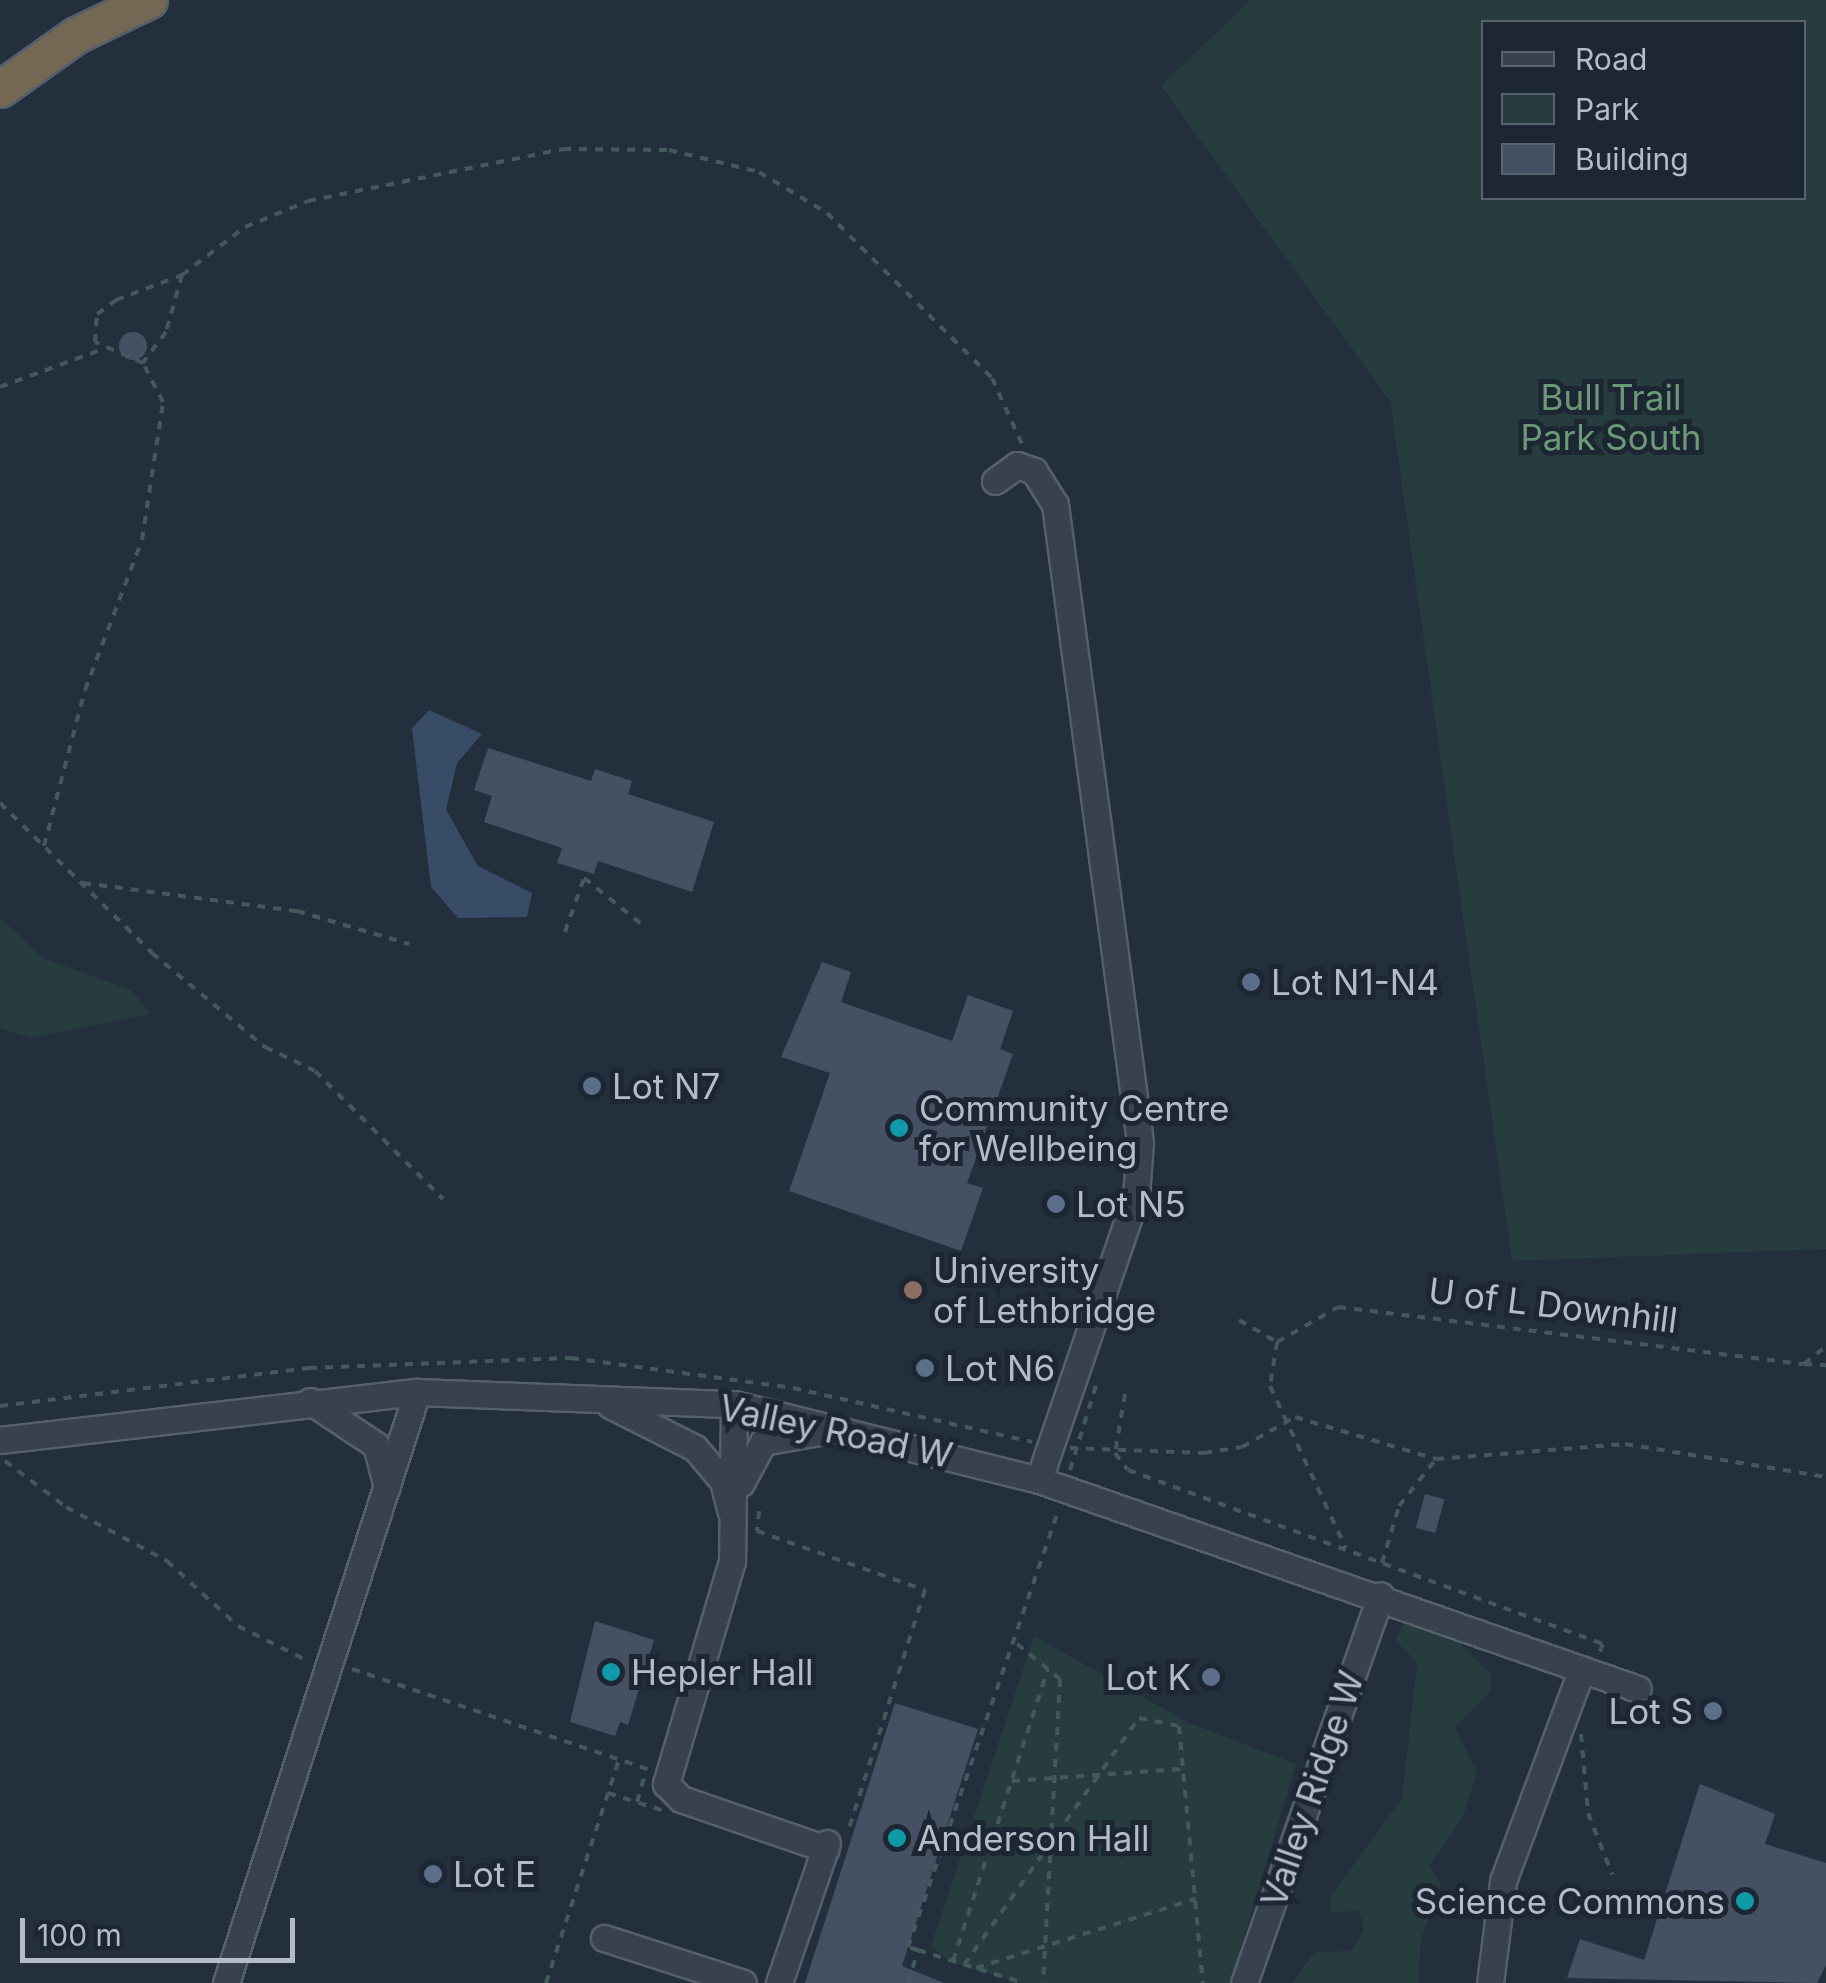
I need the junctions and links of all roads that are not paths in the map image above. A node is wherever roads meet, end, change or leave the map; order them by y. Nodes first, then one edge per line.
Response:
1 (149, 0) edge
2 (0, 89) edge
3 (996, 481) dead end
4 (417, 1392) junction
5 (586, 1396) junction
6 (310, 1401) junction
7 (734, 1404) junction
8 (848, 1428) junction
9 (3, 1451) edge
10 (1039, 1480) junction
11 (738, 1487) junction
12 (388, 1496) junction
13 (733, 1537) junction
14 (1380, 1596) junction
15 (1588, 1671) junction
16 (1638, 1690) dead end
17 (604, 1938) dead end
18 (226, 1983) edge
19 (744, 1983) edge
20 (779, 1983) edge
21 (1244, 1983) edge
22 (1490, 1983) edge

1 - 2 highway
3 - 10 street
4 - 5 street, Valley Road W
4 - 6 street, Valley Road W
4 - 12 street
5 - 7 street, Valley Road W
5 - 13 street
6 - 9 street, Valley Road W
6 - 12 street
7 - 8 street, Valley Road W
7 - 11 street
8 - 10 street, Valley Road W
8 - 11 street
10 - 14 street, Valley Road W
11 - 13 street
12 - 18 street
13 - 20 street
14 - 15 street, Valley Road W
14 - 21 street, Valley Ridge W
15 - 16 street, Valley Road W
15 - 22 street
17 - 19 street

